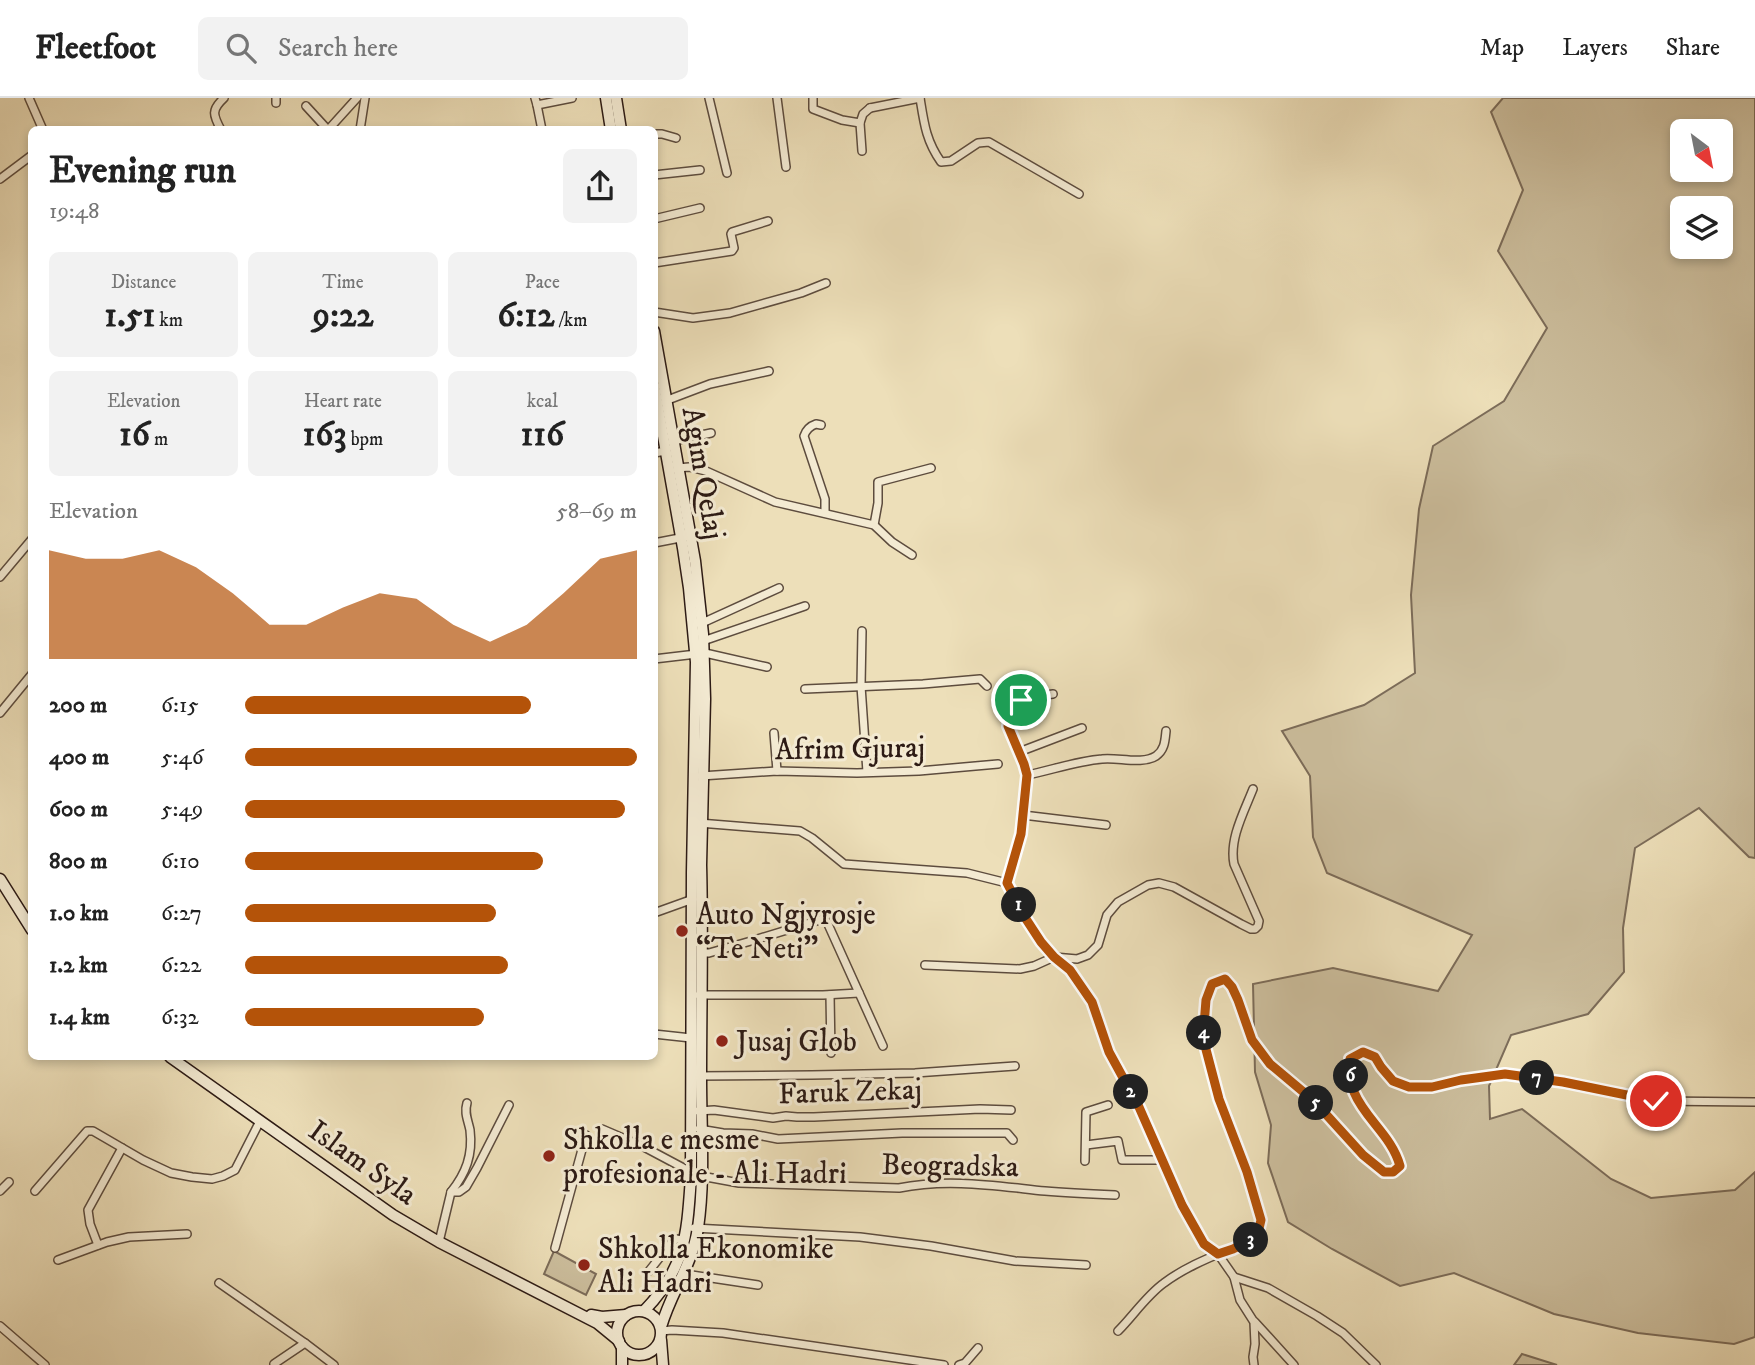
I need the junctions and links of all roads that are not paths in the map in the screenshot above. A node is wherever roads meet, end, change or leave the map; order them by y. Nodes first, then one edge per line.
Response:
1 (29, 98) edge
2 (224, 98) edge
3 (357, 98) edge
4 (365, 98) edge
5 (572, 98) edge
6 (606, 98) edge
7 (617, 98) edge
8 (709, 98) edge
9 (777, 98) edge
10 (813, 98) edge
11 (867, 98) edge
12 (920, 98) edge
13 (536, 102) edge
14 (306, 106) dead end
15 (870, 108) junction
16 (860, 123) junction
17 (41, 126) edge
18 (219, 126) edge
19 (324, 126) edge
20 (332, 126) edge
21 (361, 126) edge
22 (541, 126) edge
23 (610, 126) edge
24 (620, 126) edge
25 (658, 134) edge
26 (676, 138) dead end
27 (862, 151) dead end
28 (28, 158) edge
29 (786, 167) dead end
30 (700, 170) dead end
31 (727, 173) dead end
32 (658, 175) edge
33 (0, 179) edge
34 (1079, 194) dead end
35 (700, 208) dead end
36 (658, 218) edge
37 (768, 221) dead end
38 (658, 262) edge
39 (826, 283) dead end
40 (658, 313) edge
41 (658, 366) edge
42 (769, 371) dead end
43 (658, 394) edge
44 (662, 402) junction
45 (821, 425) dead end
46 (711, 433) dead end
47 (665, 449) edge
48 (931, 468) dead end
49 (674, 469) junction
50 (825, 513) junction
51 (874, 526) junction
52 (685, 536) junction
53 (658, 542) edge
54 (28, 544) edge
55 (912, 555) dead end
56 (0, 577) edge
57 (779, 588) dead end
58 (805, 606) dead end
59 (697, 625) junction
60 (862, 631) dead end
61 (703, 641) junction
62 (700, 654) junction
63 (658, 659) edge
64 (767, 667) dead end
65 (28, 679) edge
66 (861, 686) junction
67 (987, 686) dead end
68 (805, 689) dead end
69 (1053, 694) dead end
70 (0, 713) edge
71 (1082, 728) dead end
72 (1166, 731) dead end
73 (774, 733) dead end
74 (1019, 752) junction
75 (998, 765) dead end
76 (777, 771) junction
77 (867, 772) junction
78 (1027, 775) junction
79 (699, 776) junction
80 (1253, 789) dead end
81 (1023, 815) junction
82 (698, 823) junction
83 (1106, 825) dead end
84 (0, 879) edge
85 (1007, 883) junction
86 (697, 898) junction
87 (658, 913) edge
88 (28, 924) edge
89 (701, 953) junction
90 (1054, 957) junction
91 (925, 965) dead end
92 (859, 993) junction
93 (697, 995) junction
94 (830, 995) junction
95 (658, 1034) edge
96 (691, 1038) junction
97 (883, 1046) dead end
98 (831, 1053) dead end
99 (174, 1060) edge
100 (1015, 1066) dead end
101 (696, 1076) junction
102 (467, 1102) dead end
103 (1755, 1102) edge
104 (509, 1105) dead end
105 (1108, 1105) dead end
106 (696, 1110) junction
107 (1011, 1110) dead end
108 (260, 1121) junction
109 (602, 1129) dead end
110 (696, 1129) junction
111 (586, 1135) dead end
112 (1013, 1140) dead end
113 (1086, 1145) junction
114 (122, 1148) junction
115 (1162, 1160) junction
116 (1085, 1161) dead end
117 (696, 1174) junction
118 (9, 1182) dead end
119 (0, 1191) edge
120 (35, 1192) dead end
121 (451, 1192) junction
122 (1115, 1195) dead end
123 (690, 1232) junction
124 (187, 1234) dead end
125 (439, 1242) junction
126 (98, 1245) junction
127 (555, 1248) dead end
128 (1218, 1254) junction
129 (58, 1260) dead end
130 (1086, 1265) dead end
131 (649, 1271) dead end
132 (685, 1273) junction
133 (1234, 1277) junction
134 (219, 1283) dead end
135 (758, 1285) dead end
136 (645, 1311) junction
137 (579, 1313) junction
138 (626, 1315) junction
139 (1254, 1322) junction
140 (0, 1326) edge
141 (1118, 1331) dead end
142 (661, 1332) junction
143 (304, 1343) junction
144 (620, 1344) junction
145 (978, 1348) dead end
146 (642, 1358) edge
147 (274, 1364) edge
148 (45, 1365) edge
149 (334, 1365) edge
150 (622, 1365) edge
151 (656, 1365) edge
152 (663, 1365) edge
153 (944, 1365) edge
154 (960, 1365) edge
155 (1254, 1365) edge
156 (1294, 1365) edge
157 (1376, 1365) edge

1 - 17 street
2 - 18 street
3 - 20 street
4 - 21 street
5 - 13 street
6 - 23 main road
7 - 24 main road
8 - 31 street
9 - 29 street
10 - 16 street
11 - 15 street
12 - 15 street
12 - 34 street
13 - 22 street
14 - 19 street
15 - 16 street
16 - 27 street
25 - 26 street
28 - 33 street
30 - 32 street
35 - 36 street
37 - 38 street
39 - 40 street
41 - 44 main road, Agim Qelaj
42 - 44 street
43 - 44 main road, Agim Qelaj
44 - 47 main road, Agim Qelaj
45 - 50 street
46 - 47 street
47 - 49 main road, Agim Qelaj
48 - 51 street
49 - 50 street
49 - 52 main road, Agim Qelaj
50 - 51 street
51 - 55 street
52 - 53 street
52 - 59 main road, Agim Qelaj
54 - 56 street
57 - 59 street
58 - 61 street
59 - 61 main road, Agim Qelaj
59 - 62 main road, Agim Qelaj
60 - 66 street
61 - 62 main road, Agim Qelaj
62 - 63 street
62 - 64 street
62 - 79 main road, Agim Qelaj
65 - 70 street
66 - 67 street
66 - 68 street
66 - 77 street
69 - 74 street
71 - 74 street
72 - 78 street
73 - 76 street
74 - 78 street
75 - 77 street, Afrim Gjuraj
76 - 77 street, Afrim Gjuraj
76 - 79 street, Afrim Gjuraj
78 - 81 street
79 - 82 main road, Agim Qelaj
80 - 90 street
81 - 83 street
81 - 85 street
82 - 85 street
82 - 86 main road, Agim Qelaj
84 - 88 main road
85 - 90 street
86 - 87 street
86 - 89 main road, Agim Qelaj
86 - 93 main road, Agim Qelaj
89 - 92 street
89 - 93 main road, Agim Qelaj
90 - 91 street
90 - 115 street
92 - 94 street
92 - 97 street
93 - 94 street
93 - 96 main road, Agim Qelaj
93 - 101 main road, Agim Qelaj
94 - 98 street
95 - 96 street
96 - 101 main road, Agim Qelaj
99 - 108 main road, Islam Syla
100 - 101 street
101 - 106 main road, Agim Qelaj
102 - 121 street, Islam Syla
103 - 128 street
104 - 121 street, Islam Syla
105 - 113 street
106 - 107 street, Faruk Zekaj
106 - 110 main road, Agim Qelaj
108 - 114 street
108 - 125 main road, Islam Syla
109 - 117 street
110 - 112 street
110 - 117 main road, Agim Qelaj
111 - 127 street
113 - 115 street
113 - 116 street
114 - 120 street
114 - 126 street
115 - 128 street
117 - 122 street, Beogradska
117 - 123 main road, Agim Qelaj
118 - 119 street
121 - 125 street, Islam Syla
123 - 130 street
123 - 131 street
123 - 132 main road, Agim Qelaj
123 - 136 main road, Agim Qelaj
124 - 126 street
125 - 137 main road, Islam Syla
126 - 129 street
128 - 133 street
128 - 141 street
132 - 135 street
132 - 142 main road, Agim Qelaj
133 - 139 street
133 - 157 street
134 - 143 street
136 - 138 main road
136 - 142 main road
137 - 138 main road, Islam Syla
137 - 144 main road, Islam Syla
138 - 144 main road
139 - 155 street
139 - 156 street
140 - 148 street
142 - 146 main road
142 - 152 main road
142 - 153 street
143 - 147 street
143 - 149 street
144 - 146 main road
144 - 150 main road
145 - 154 street
146 - 151 main road

